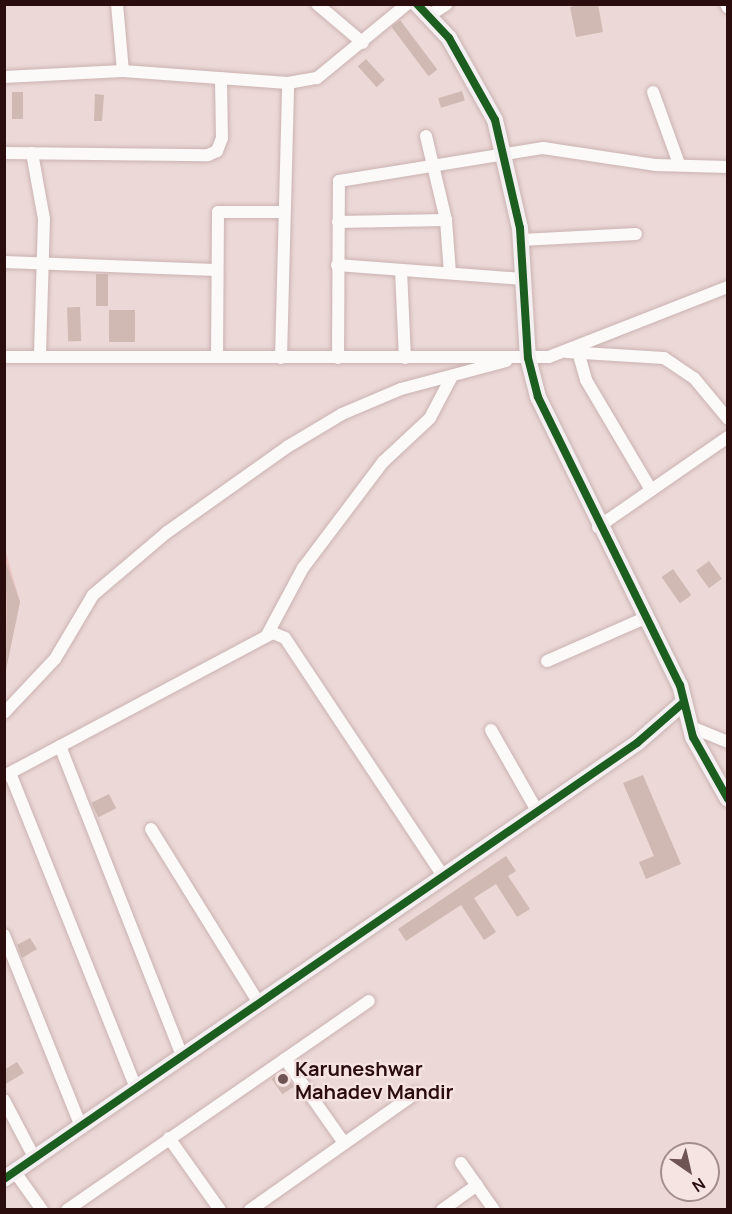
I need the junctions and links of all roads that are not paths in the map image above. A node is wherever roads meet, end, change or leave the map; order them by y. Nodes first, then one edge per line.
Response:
1 (117, 4) edge
2 (317, 4) edge
3 (407, 4) edge
4 (447, 4) edge
5 (424, 10) edge
6 (363, 43) junction
7 (123, 71) junction
8 (4, 77) edge
9 (221, 78) junction
10 (288, 83) junction
11 (653, 92) dead end
12 (426, 136) dead end
13 (4, 153) edge
14 (32, 153) junction
15 (504, 159) junction
16 (679, 164) junction
17 (728, 167) edge
18 (436, 170) junction
19 (282, 212) junction
20 (446, 220) junction
21 (338, 222) junction
22 (636, 234) dead end
23 (521, 240) junction
24 (4, 262) edge
25 (42, 262) junction
26 (337, 265) junction
27 (215, 270) junction
28 (401, 270) junction
29 (450, 273) junction
30 (524, 279) junction
31 (728, 287) edge
32 (573, 354) junction
33 (4, 357) edge
34 (40, 357) junction
35 (217, 357) junction
36 (281, 358) junction
37 (338, 358) junction
38 (405, 358) junction
39 (521, 358) junction
40 (451, 378) junction
41 (728, 419) edge
42 (728, 437) edge
43 (651, 490) junction
44 (598, 527) junction
45 (647, 617) junction
46 (267, 634) junction
47 (547, 661) dead end
48 (684, 702) junction
49 (4, 713) edge
50 (659, 726) junction
51 (491, 730) dead end
52 (691, 732) junction
53 (728, 742) edge
54 (60, 746) junction
55 (7, 775) edge
56 (728, 799) edge
57 (536, 809) junction
58 (151, 829) dead end
59 (441, 873) junction
60 (4, 935) edge
61 (257, 1000) junction
62 (369, 1001) dead end
63 (182, 1056) junction
64 (285, 1059) junction
65 (136, 1088) junction
66 (416, 1093) dead end
67 (4, 1100) edge
68 (81, 1127) junction
69 (169, 1138) junction
70 (344, 1143) junction
71 (35, 1159) junction
72 (461, 1163) dead end
73 (10, 1175) edge
74 (477, 1185) junction
75 (42, 1209) edge
76 (67, 1209) edge
77 (220, 1209) edge
78 (250, 1209) edge
79 (442, 1209) edge
80 (494, 1209) edge

1 - 7 street
2 - 6 street
3 - 6 street
4 - 5 street
5 - 15 street
6 - 10 street
7 - 8 street
7 - 9 street
9 - 10 street
9 - 14 street
10 - 19 street
11 - 16 street
12 - 18 street
13 - 14 street
14 - 25 street
15 - 16 street
15 - 18 street
15 - 23 street
16 - 17 street
18 - 20 street
18 - 21 street
19 - 27 street
19 - 36 street
20 - 21 street
20 - 29 street
21 - 26 street
22 - 23 street
23 - 30 street
24 - 25 street
25 - 27 street
25 - 34 street
26 - 28 street
26 - 37 street
27 - 35 street
28 - 29 street
28 - 38 street
29 - 30 street
30 - 39 street
31 - 32 street
32 - 39 street
32 - 41 street
32 - 43 street
33 - 34 street
34 - 35 street
35 - 36 street
36 - 37 street
37 - 38 street
38 - 39 street
39 - 40 street
39 - 44 street
40 - 46 street
40 - 49 street
42 - 43 street
43 - 44 street
44 - 45 street
45 - 47 street
45 - 48 street
46 - 54 street
46 - 59 street
48 - 50 street
48 - 52 street
50 - 52 street
50 - 57 street
51 - 57 street
52 - 53 street
52 - 56 street
54 - 55 street
54 - 63 street
55 - 65 street
57 - 59 street
58 - 61 street
59 - 61 street
60 - 68 street
61 - 63 street
62 - 64 street
63 - 65 street
64 - 69 street
64 - 70 street
65 - 68 street
66 - 70 street
67 - 71 street
68 - 71 street
69 - 76 street
69 - 77 street
70 - 78 street
71 - 73 street
72 - 74 street
73 - 75 street
74 - 79 street
74 - 80 street

